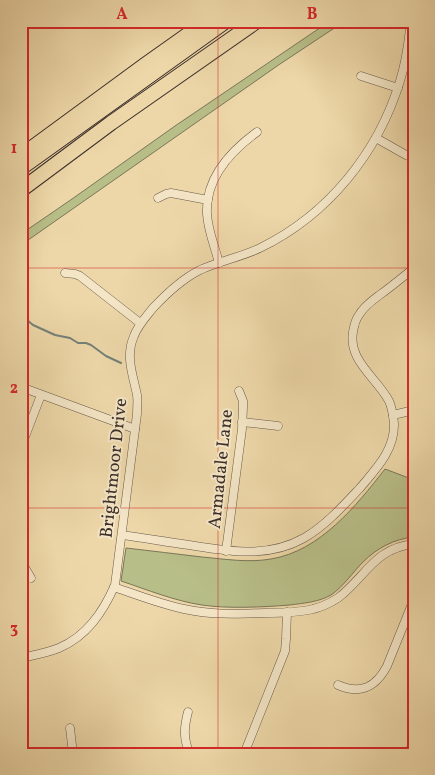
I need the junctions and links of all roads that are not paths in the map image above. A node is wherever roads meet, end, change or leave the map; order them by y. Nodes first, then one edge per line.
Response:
1 (208, 21) edge
2 (226, 21) edge
3 (243, 21) edge
4 (257, 21) edge
5 (410, 29) dead end
6 (361, 76) dead end
7 (398, 88) junction
8 (257, 132) dead end
9 (376, 138) junction
10 (406, 155) dead end
11 (21, 156) edge
12 (21, 168) edge
13 (21, 178) edge
14 (21, 190) edge
15 (158, 198) dead end
16 (208, 200) junction
17 (219, 263) junction
18 (414, 268) edge
19 (65, 273) dead end
20 (140, 323) junction
21 (21, 387) edge
22 (239, 391) dead end
23 (41, 395) junction
24 (414, 410) edge
25 (393, 415) junction
26 (242, 422) junction
27 (278, 426) dead end
28 (135, 429) junction
29 (21, 447) edge
30 (122, 535) junction
31 (414, 544) edge
32 (226, 550) junction
33 (21, 561) edge
34 (31, 578) dead end
35 (114, 587) junction
36 (414, 599) edge
37 (287, 612) junction
38 (21, 658) edge
39 (338, 685) dead end
40 (188, 712) dead end
41 (70, 728) dead end
42 (73, 754) edge
43 (190, 754) edge
44 (244, 754) edge

1 - 11 highway
2 - 12 highway
3 - 13 highway
4 - 14 highway
5 - 7 street, Brightmoor Drive
6 - 7 street
7 - 9 street, Brightmoor Drive
8 - 16 street
9 - 10 street
9 - 17 street, Brightmoor Drive
15 - 16 street
16 - 17 street
17 - 20 street, Brightmoor Drive
18 - 25 street
19 - 20 street
20 - 28 street, Brightmoor Drive
21 - 23 street
22 - 26 street, Armadale Lane
23 - 28 street
23 - 29 street
24 - 25 street
25 - 32 street
26 - 27 street
26 - 32 street, Armadale Lane
28 - 30 street, Brightmoor Drive
30 - 32 street
30 - 35 street, Brightmoor Drive
31 - 37 street
33 - 34 street
35 - 37 street
35 - 38 street, Brightmoor Drive
36 - 39 street
37 - 44 street
40 - 43 street
41 - 42 street

